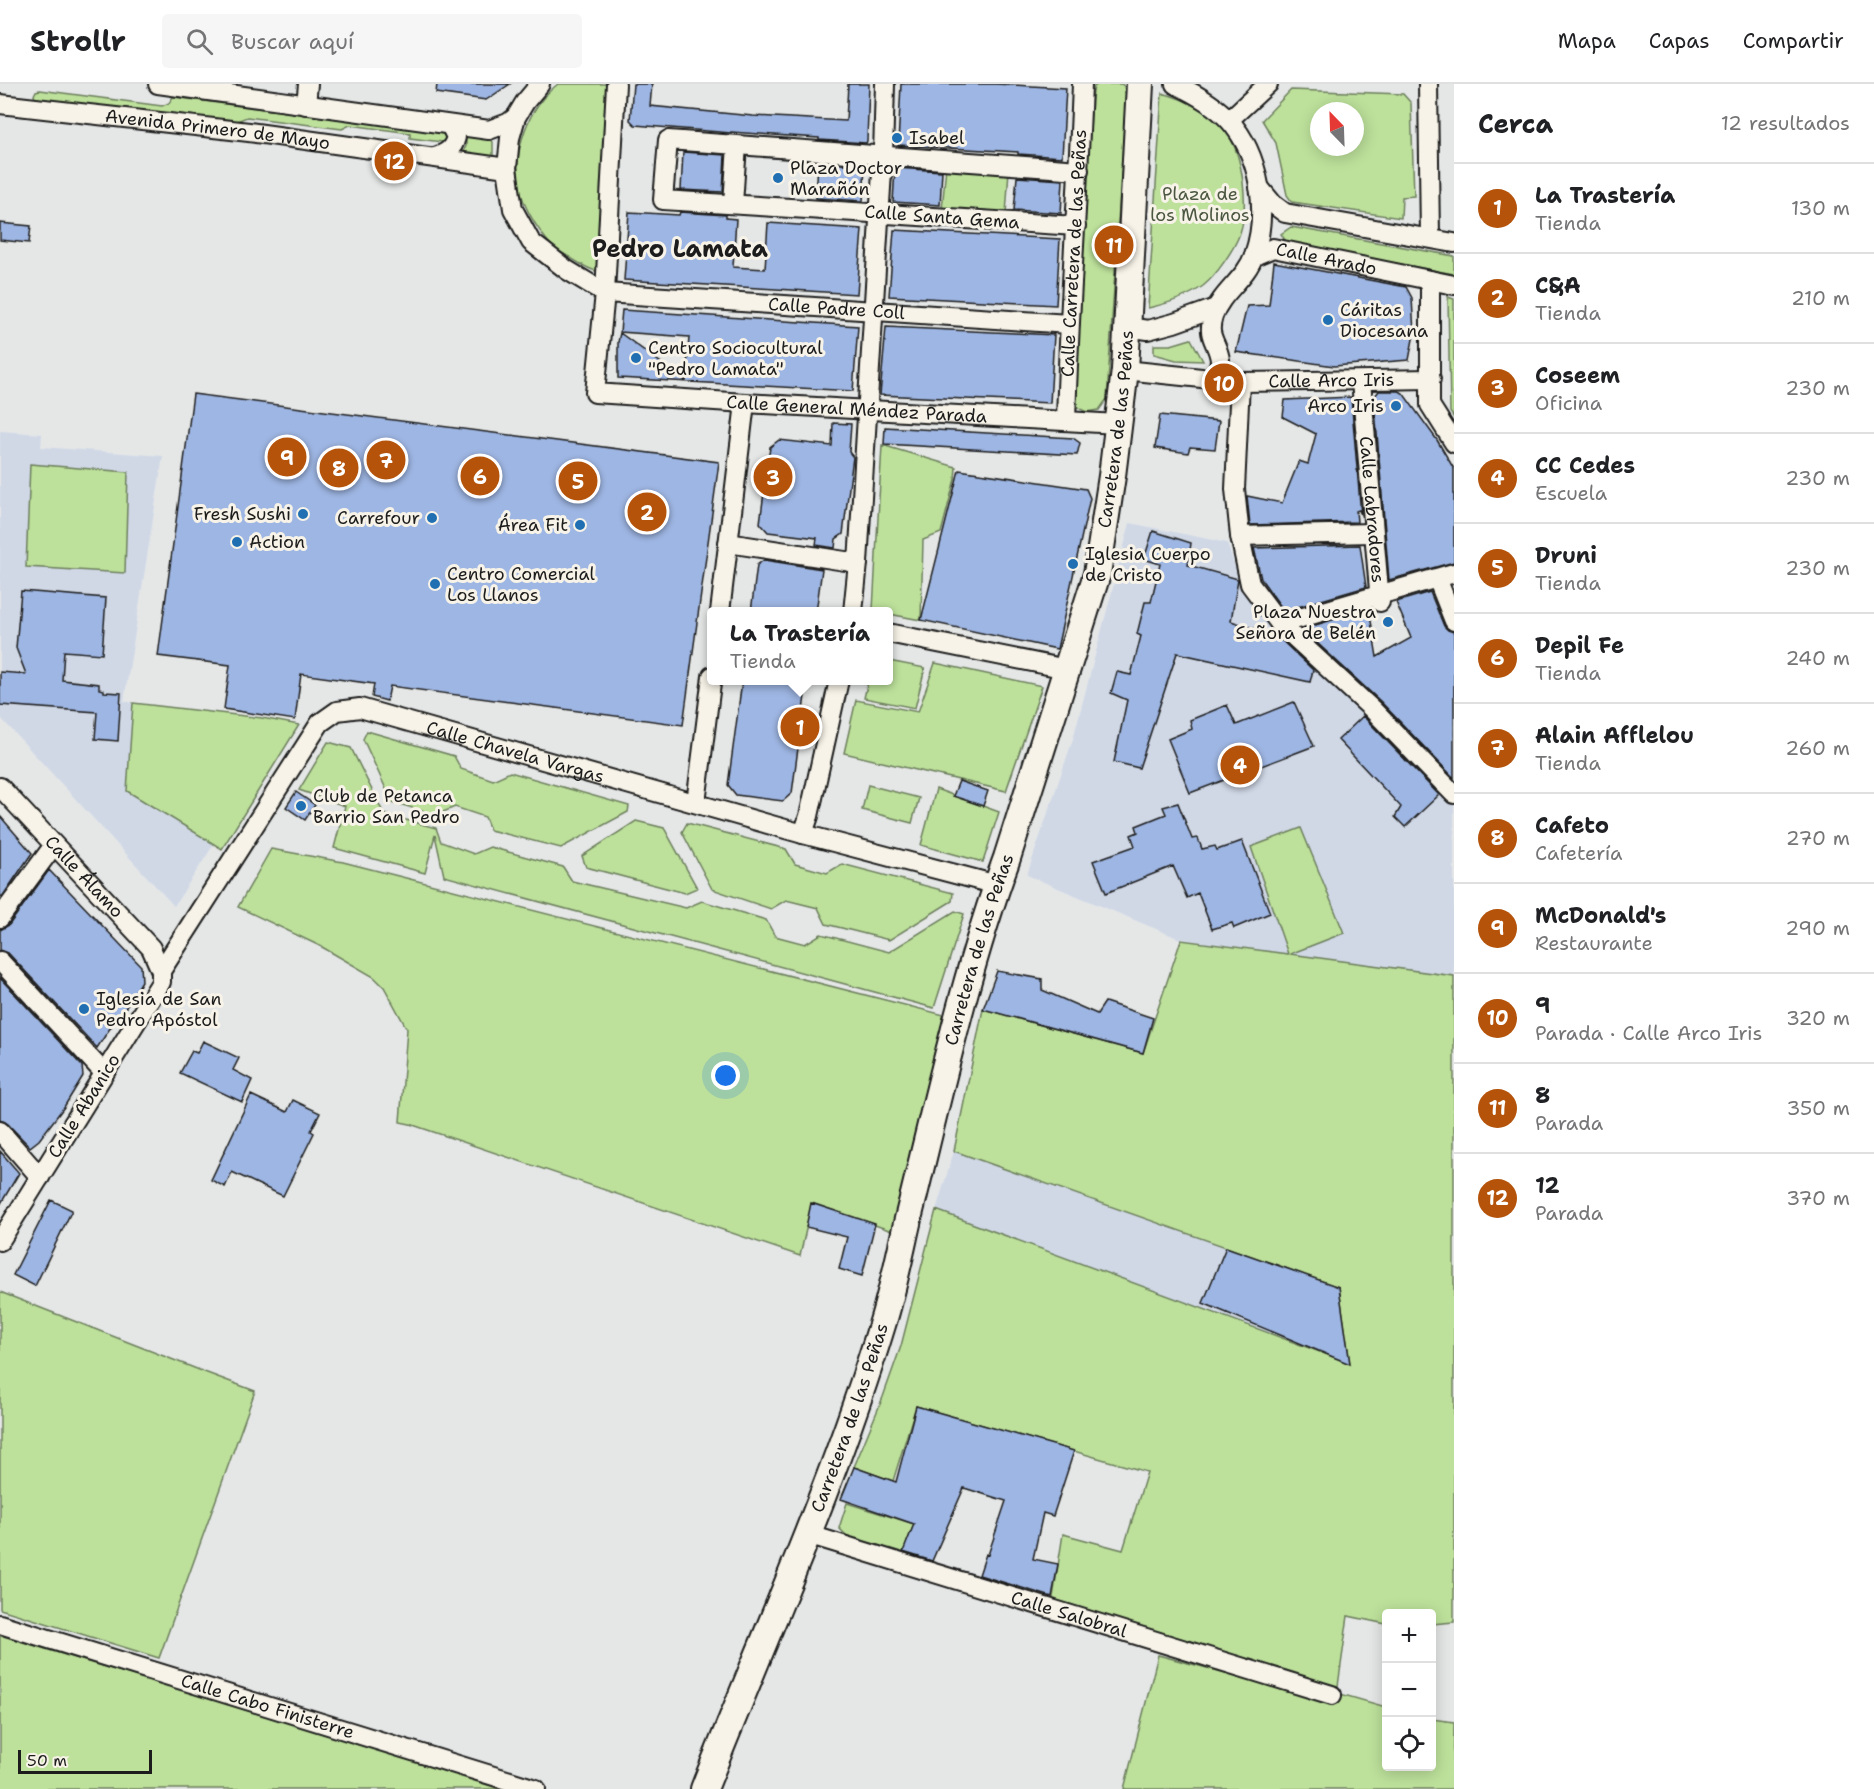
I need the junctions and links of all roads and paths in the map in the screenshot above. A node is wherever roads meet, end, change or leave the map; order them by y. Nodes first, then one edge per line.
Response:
1 (158, 84) edge
2 (308, 84) edge
3 (540, 84) edge
4 (616, 84) edge
5 (885, 84) edge
6 (1082, 84) edge
7 (1140, 84) edge
8 (1175, 84) edge
9 (1268, 84) edge
10 (1428, 84) edge
11 (184, 86) edge
12 (0, 104) edge
13 (306, 105) junction
14 (516, 117) junction
15 (1229, 120) junction
16 (450, 125) junction
17 (489, 130) junction
18 (737, 145) junction
19 (882, 155) junction
20 (435, 157) junction
21 (508, 161) junction
22 (1079, 170) junction
23 (1259, 187) junction
24 (733, 204) junction
25 (879, 212) junction
26 (1285, 213) junction
27 (1076, 226) junction
28 (1430, 238) junction
29 (1454, 243) edge
30 (1254, 256) junction
31 (1430, 280) junction
32 (1454, 285) edge
33 (605, 293) junction
34 (1216, 308) junction
35 (873, 310) junction
36 (1069, 324) junction
37 (1127, 327) junction
38 (1125, 370) junction
39 (1208, 378) junction
40 (1431, 380) junction
41 (1361, 381) junction
42 (1240, 382) junction
43 (745, 403) junction
44 (867, 409) junction
45 (1066, 421) junction
46 (1118, 424) junction
47 (1454, 443) edge
48 (1373, 533) junction
49 (1240, 536) junction
50 (728, 543) junction
51 (858, 563) junction
52 (1445, 575) edge
53 (1379, 598) junction
54 (721, 607) edge
55 (854, 607) edge
56 (1454, 621) edge
57 (1280, 624) junction
58 (893, 634) edge
59 (1067, 669) junction
60 (710, 685) edge
61 (838, 685) edge
62 (0, 787) edge
63 (1454, 794) edge
64 (696, 803) junction
65 (803, 834) junction
66 (54, 845) junction
67 (997, 885) junction
68 (0, 918) edge
69 (0, 961) edge
70 (161, 970) junction
71 (104, 1073) junction
72 (0, 1131) edge
73 (40, 1177) junction
74 (0, 1241) edge
75 (807, 1534) junction
76 (0, 1624) edge
77 (1332, 1695) dead end
78 (536, 1789) edge
79 (704, 1789) edge

1 - 11 street, Avenida Primero de Mayo
2 - 13 street
3 - 14 street
4 - 33 street
5 - 19 street
6 - 22 street, Calle Carretera de las Peñas
7 - 37 main road, Carretera de las Peñas
8 - 15 street
9 - 15 street
10 - 28 street
11 - 13 street, Avenida Primero de Mayo
12 - 20 street, Avenida Primero de Mayo
13 - 16 street, Avenida Primero de Mayo
14 - 17 street
14 - 21 street
15 - 23 street
16 - 17 street, Avenida Primero de Mayo
16 - 20 street
17 - 21 street
18 - 19 street
18 - 24 street
18 - 24 street, Calle Santa Gema
19 - 22 street
19 - 25 street
20 - 21 street, Avenida Primero de Mayo
21 - 33 street
22 - 27 street, Calle Carretera de las Peñas
23 - 26 street
23 - 30 street
24 - 25 street, Calle Santa Gema
25 - 27 street, Calle Santa Gema
25 - 35 street
26 - 28 street
26 - 30 street, Calle Arado
27 - 36 street, Calle Carretera de las Peñas
28 - 29 street
30 - 31 street, Calle Arado
30 - 34 street
31 - 32 street, Calle Arado
31 - 40 street
33 - 35 street, Calle Padre Coll
33 - 43 street, Calle General Méndez Parada
34 - 37 street
34 - 39 street
35 - 36 street, Calle Padre Coll
35 - 44 street
36 - 45 street, Calle Carretera de las Peñas
37 - 38 main road, Carretera de las Peñas
38 - 39 street, Calle Arco Iris
38 - 46 main road, Carretera de las Peñas
39 - 42 street, Calle Arco Iris
40 - 41 street, Calle Arco Iris
40 - 47 street
41 - 42 street, Calle Arco Iris
41 - 48 street, Calle Labradores
42 - 49 street
43 - 44 street, Calle General Méndez Parada
43 - 50 street
44 - 45 street, Calle General Méndez Parada
44 - 51 street
45 - 46 street, Calle General Méndez Parada
46 - 59 main road, Carretera de las Peñas
48 - 49 street
48 - 53 street, Calle Labradores
49 - 57 street
50 - 51 street
50 - 54 street
51 - 55 street
52 - 53 street
52 - 56 street
53 - 57 street
57 - 63 street
58 - 59 street
59 - 67 main road, Carretera de las Peñas
60 - 64 street
61 - 65 street
62 - 66 street, Calle Álamo
64 - 65 street, Calle Chavela Vargas
64 - 70 street, Calle Chavela Vargas
65 - 67 street, Calle Chavela Vargas
66 - 68 street
66 - 70 street, Calle Álamo
67 - 75 main road, Carretera de las Peñas
69 - 71 street
70 - 71 street, Calle Abanico
71 - 73 street, Calle Abanico
72 - 73 street
73 - 74 street, Calle Abanico
75 - 77 street, Calle Salobral
75 - 79 main road, Carretera de las Peñas
76 - 78 street, Calle Cabo Finisterre

